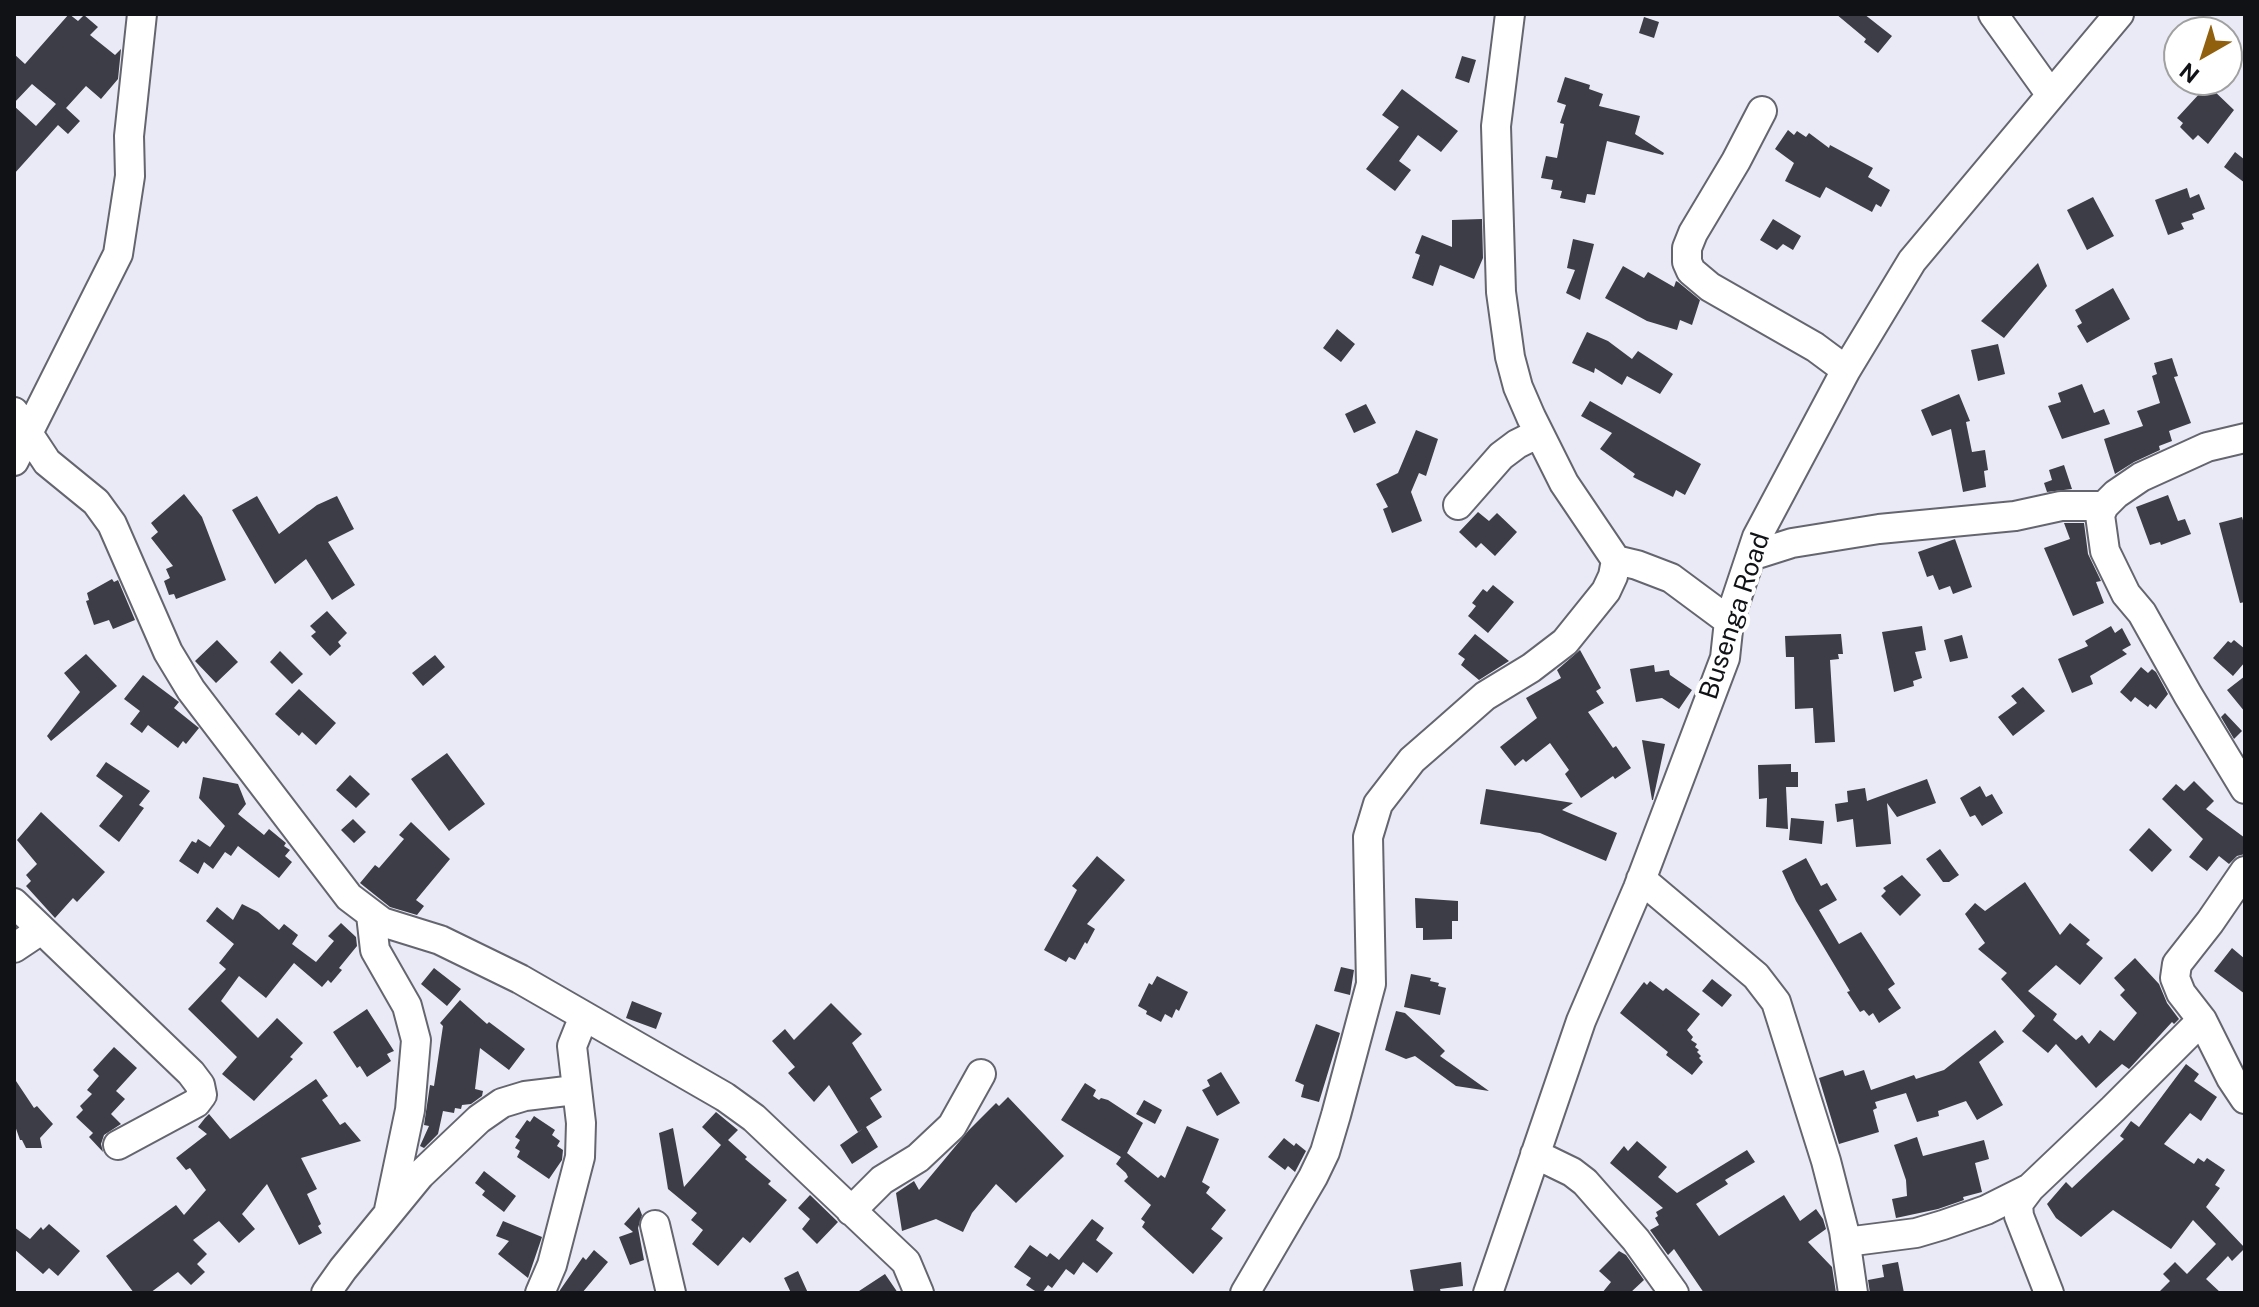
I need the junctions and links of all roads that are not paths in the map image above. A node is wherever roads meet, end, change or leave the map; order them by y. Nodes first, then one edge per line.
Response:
1 (142, 14) edge
2 (1510, 14) edge
3 (1993, 14) edge
4 (2119, 14) edge
5 (2051, 95) junction
6 (1762, 111) dead end
7 (1846, 370) junction
8 (21, 424) edge
9 (1539, 433) junction
10 (2245, 438) edge
11 (14, 461) edge
12 (1458, 505) dead end
13 (2104, 506) junction
14 (1751, 556) junction
15 (1616, 560) junction
16 (1729, 621) junction
17 (2245, 789) edge
18 (2245, 871) edge
19 (1641, 879) junction
20 (14, 903) edge
21 (371, 915) junction
22 (41, 930) junction
23 (14, 948) edge
24 (584, 1016) junction
25 (2202, 1020) junction
26 (981, 1074) dead end
27 (575, 1090) junction
28 (2245, 1099) edge
29 (118, 1145) dead end
30 (1535, 1154) junction
31 (2030, 1188) junction
32 (851, 1211) junction
33 (388, 1216) junction
34 (655, 1225) dead end
35 (1846, 1242) junction
36 (326, 1293) edge
37 (540, 1293) edge
38 (671, 1293) edge
39 (919, 1293) edge
40 (1245, 1293) edge
41 (1488, 1293) edge
42 (1674, 1293) edge
43 (1853, 1293) edge
44 (2049, 1293) edge

1 - 8 street
2 - 9 street
3 - 5 street
4 - 5 street, Busenga Road
5 - 7 street, Busenga Road
6 - 7 street
7 - 14 street, Busenga Road
8 - 11 street
8 - 21 street
9 - 12 street
9 - 15 street
10 - 13 street
13 - 14 street
13 - 17 street
14 - 16 street, Busenga Road
15 - 16 street
15 - 40 street
16 - 19 street, Busenga Road
18 - 25 street
19 - 30 street, Busenga Road
19 - 35 street
20 - 22 street
21 - 24 street
21 - 33 street
22 - 23 street
22 - 29 street
24 - 27 street
24 - 32 street
25 - 28 street
25 - 31 street
26 - 32 street
27 - 33 street
27 - 37 street
30 - 41 street, Busenga Road
30 - 42 street
31 - 35 street
31 - 44 street
32 - 39 street
33 - 36 street
34 - 38 street
35 - 43 street

